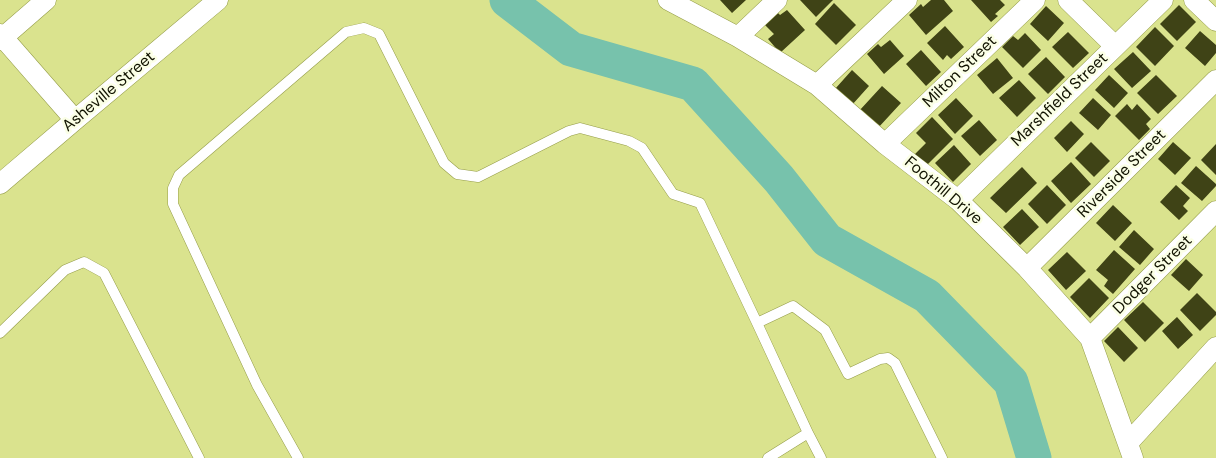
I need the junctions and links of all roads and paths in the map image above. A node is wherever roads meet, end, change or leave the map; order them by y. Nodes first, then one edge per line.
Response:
1 (46, 0) edge
2 (218, 0) edge
3 (668, 0) edge
4 (777, 0) edge
5 (907, 0) edge
6 (1035, 0) edge
7 (1068, 0) edge
8 (1163, 0) edge
9 (1194, 0) edge
10 (1216, 21) edge
11 (1, 37) edge
12 (738, 37) junction
13 (1115, 46) junction
14 (1216, 80) edge
15 (817, 85) junction
16 (75, 120) junction
17 (885, 144) junction
18 (0, 184) edge
19 (958, 200) junction
20 (1216, 211) edge
21 (1027, 268) junction
22 (758, 323) junction
23 (0, 333) edge
24 (1090, 338) junction
25 (1216, 348) edge
26 (808, 433) junction
27 (1131, 450) edge
28 (199, 458) edge
29 (298, 458) edge
30 (768, 458) edge
31 (821, 458) edge
32 (942, 458) edge

1 - 11 street
2 - 16 street, Asheville Street
3 - 12 street, Foothill Drive
4 - 12 street
5 - 15 street
6 - 17 street, Milton Street
7 - 13 street
8 - 13 street, Marshfield Street
9 - 10 street
11 - 16 street
12 - 15 street, Foothill Drive
13 - 19 street, Marshfield Street
14 - 21 street, Riverside Street
15 - 17 street, Foothill Drive
16 - 18 street, Asheville Street
17 - 19 street, Foothill Drive
19 - 21 street, Foothill Drive
20 - 24 street, Dodger Street
21 - 24 street, Foothill Drive
22 - 26 lane
22 - 29 lane
22 - 32 lane
23 - 28 lane
24 - 27 street, Foothill Drive
25 - 27 street
26 - 30 lane
26 - 31 lane

